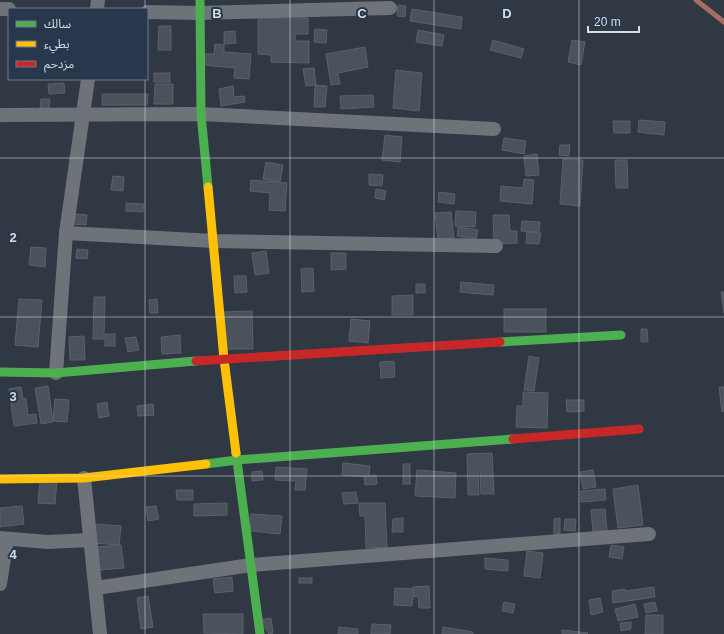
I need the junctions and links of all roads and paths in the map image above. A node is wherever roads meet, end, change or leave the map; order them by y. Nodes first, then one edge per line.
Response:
1 (200, 6) edge
2 (390, 8) dead end
3 (148, 12) edge
4 (88, 80) edge
5 (201, 114) junction
6 (0, 115) edge
7 (83, 115) junction
8 (494, 128) dead end
9 (66, 233) junction
10 (214, 241) junction
11 (496, 246) dead end
12 (621, 335) dead end
13 (224, 359) junction
14 (0, 372) edge
15 (56, 373) junction
16 (639, 429) dead end
17 (237, 460) junction
18 (84, 478) junction
19 (0, 479) edge
20 (649, 534) dead end
21 (3, 539) edge
22 (90, 540) junction
23 (251, 565) junction
24 (0, 584) edge
25 (96, 588) junction
26 (100, 634) edge
27 (260, 634) edge

1 - 2 street
1 - 3 street
1 - 5 street
4 - 7 street
5 - 7 street
5 - 8 street
5 - 10 street
6 - 7 street
7 - 9 street
9 - 10 street
9 - 15 street
10 - 11 street
10 - 13 street
12 - 13 street
13 - 15 street
13 - 17 street
14 - 15 street
16 - 17 street
17 - 18 street
17 - 23 street
18 - 19 street
18 - 22 street
20 - 23 street
21 - 22 street
21 - 24 street
22 - 25 street
23 - 25 street
23 - 27 street
25 - 26 street

